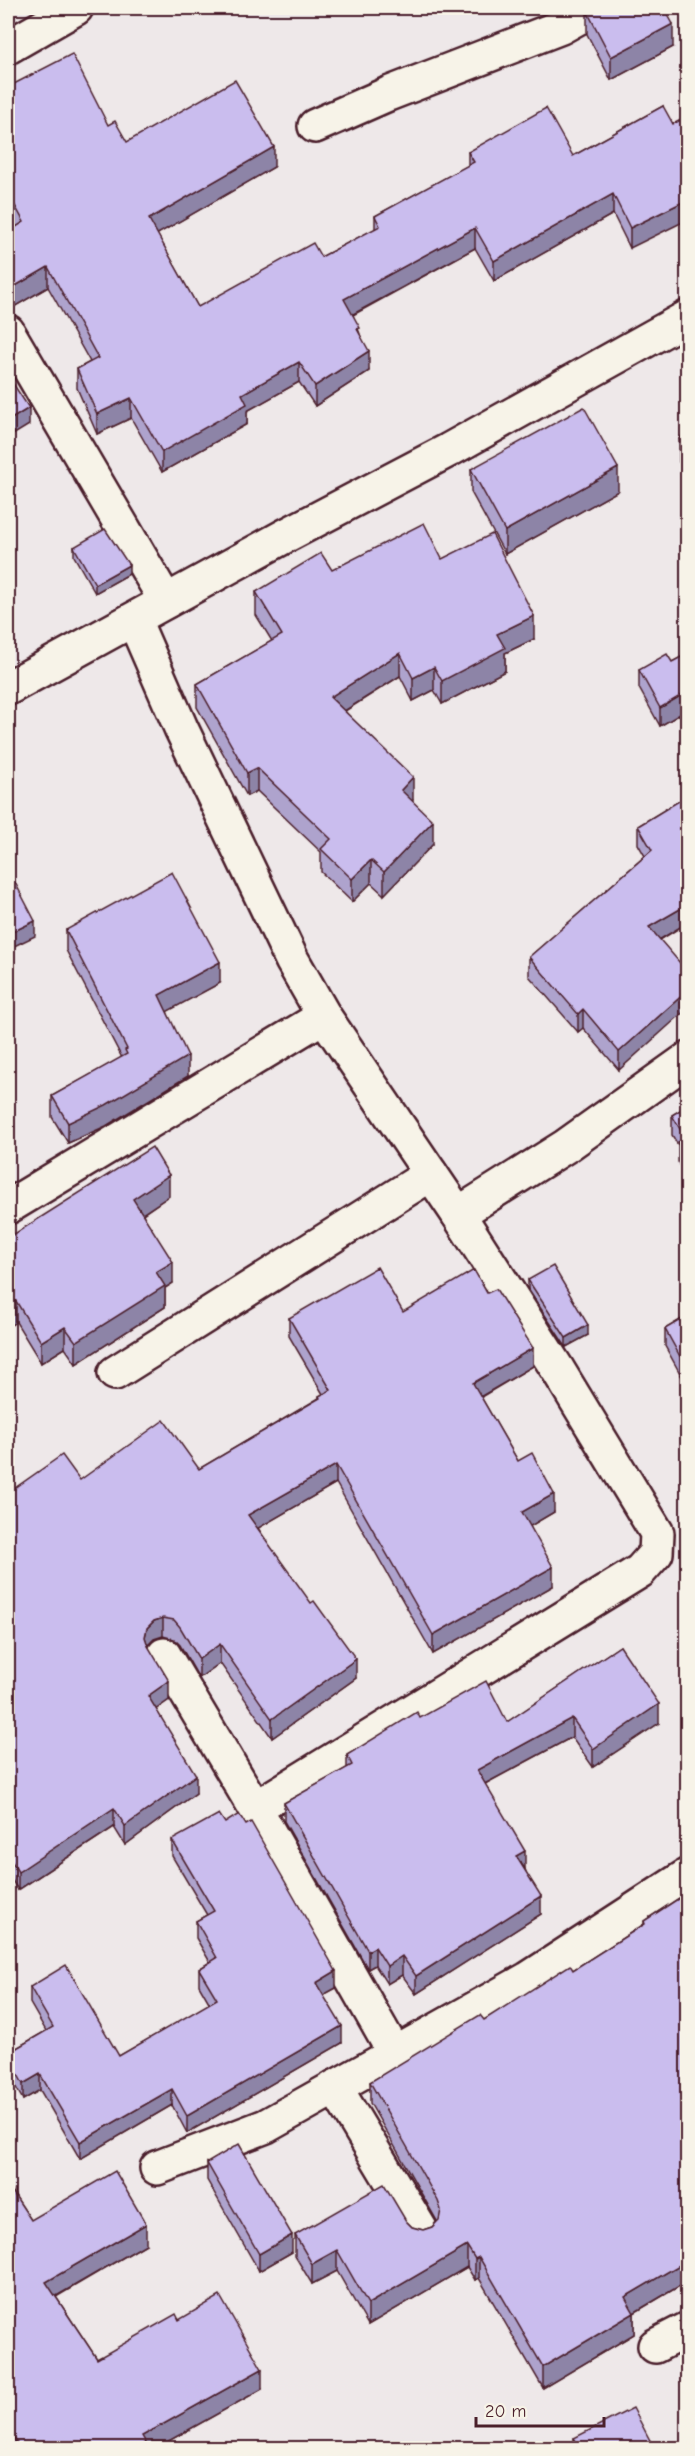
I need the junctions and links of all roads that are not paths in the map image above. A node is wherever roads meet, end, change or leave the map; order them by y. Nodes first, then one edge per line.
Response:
1 (76, 8) edge
2 (595, 8) edge
3 (8, 48) edge
4 (315, 126) dead end
5 (687, 316) edge
6 (8, 332) edge
7 (166, 601) junction
8 (134, 620) junction
9 (8, 688) edge
10 (324, 1016) junction
11 (687, 1059) edge
12 (431, 1174) junction
13 (8, 1207) edge
14 (458, 1214) junction
15 (115, 1373) dead end
16 (164, 1655) dead end
17 (255, 1808) junction
18 (687, 1875) edge
19 (395, 2054) junction
20 (335, 2087) junction
21 (157, 2168) dead end
22 (422, 2232) edge
23 (687, 2329) edge
24 (655, 2346) dead end

1 - 3 street
2 - 4 street
5 - 7 street
6 - 7 street
7 - 8 street
8 - 9 street
8 - 10 street
10 - 12 street
10 - 13 street
11 - 14 street
12 - 14 street
12 - 15 street
14 - 17 street
16 - 17 street
17 - 19 street
18 - 19 street
19 - 20 street
20 - 21 street
20 - 22 street
23 - 24 street

